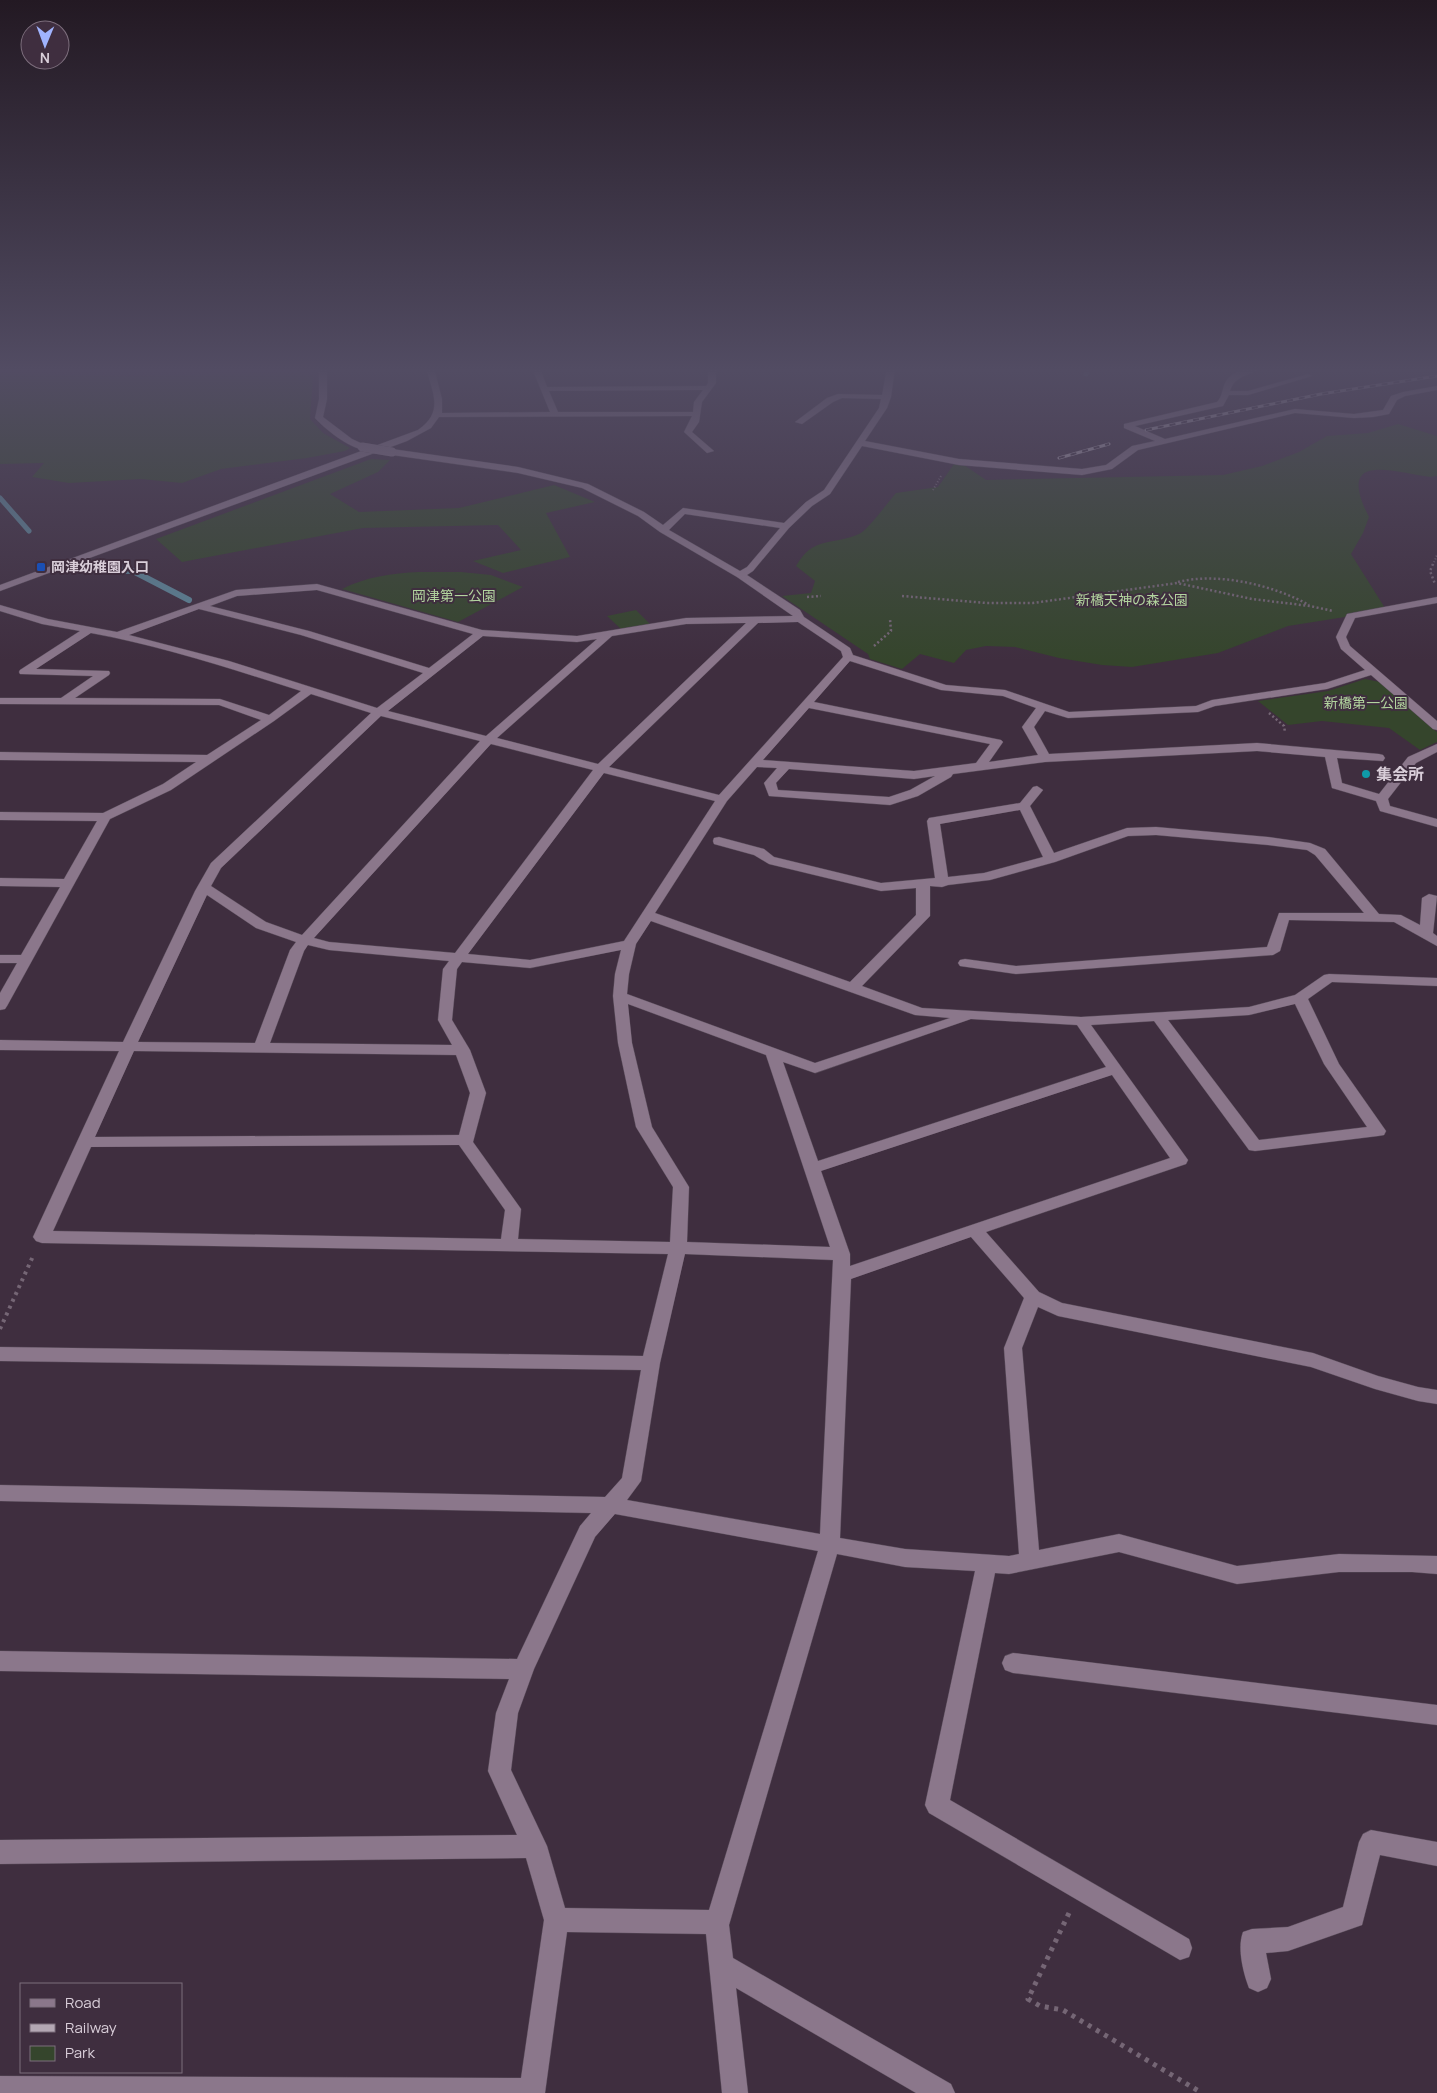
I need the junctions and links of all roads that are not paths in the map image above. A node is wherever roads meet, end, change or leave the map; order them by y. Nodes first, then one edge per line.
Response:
1 (333, 466) edge
2 (488, 466) edge
3 (845, 466) edge
4 (1004, 466) edge
5 (1111, 466) edge
6 (786, 526) junction
7 (663, 530) junction
8 (740, 575) junction
9 (0, 588) edge
10 (1437, 600) edge
11 (198, 606) junction
12 (0, 608) edge
13 (800, 619) junction
14 (755, 620) junction
15 (90, 629) junction
16 (481, 633) junction
17 (609, 634) junction
18 (118, 635) junction
19 (848, 657) junction
20 (1372, 670) junction
21 (431, 672) junction
22 (309, 690) junction
23 (0, 701) edge
24 (62, 702) junction
25 (806, 704) junction
26 (1043, 706) junction
27 (379, 712) junction
28 (270, 719) junction
29 (1437, 726) edge
30 (488, 740) junction
31 (1437, 748) edge
32 (1330, 754) junction
33 (0, 756) edge
34 (1045, 758) junction
35 (1379, 758) dead end
36 (210, 759) junction
37 (754, 763) junction
38 (786, 765) junction
39 (979, 767) junction
40 (601, 768) junction
41 (955, 770) junction
42 (1037, 790) dead end
43 (722, 799) junction
44 (1382, 799) junction
45 (1024, 806) junction
46 (0, 816) edge
47 (105, 817) junction
48 (1437, 823) edge
49 (708, 839) junction
50 (1050, 859) junction
51 (0, 882) edge
52 (69, 883) junction
53 (942, 883) junction
54 (923, 884) junction
55 (204, 887) junction
56 (1437, 900) edge
57 (647, 915) junction
58 (1375, 918) junction
59 (1432, 939) edge
60 (305, 940) junction
61 (629, 944) junction
62 (458, 957) junction
63 (0, 958) edge
64 (27, 959) junction
65 (964, 963) dead end
66 (1437, 982) edge
67 (852, 988) junction
68 (620, 996) junction
69 (1300, 998) junction
70 (0, 1006) edge
71 (975, 1014) junction
72 (1157, 1015) junction
73 (1081, 1021) junction
74 (0, 1045) edge
75 (128, 1047) junction
76 (261, 1048) junction
77 (462, 1050) junction
78 (773, 1054) junction
79 (1115, 1068) junction
80 (465, 1140) junction
81 (85, 1142) junction
82 (812, 1169) junction
83 (974, 1230) junction
84 (508, 1245) junction
85 (678, 1248) junction
86 (841, 1265) junction
87 (1033, 1297) junction
88 (0, 1354) edge
89 (651, 1363) junction
90 (1437, 1397) edge
91 (0, 1493) edge
92 (611, 1505) junction
93 (830, 1544) junction
94 (1030, 1560) junction
95 (987, 1563) junction
96 (1437, 1566) edge
97 (0, 1661) edge
98 (1013, 1663) dead end
99 (523, 1668) junction
100 (1437, 1715) edge
101 (535, 1846) junction
102 (0, 1852) edge
103 (1437, 1854) edge
104 (556, 1920) junction
105 (718, 1922) junction
106 (1180, 1948) dead end
107 (722, 1966) junction
108 (1258, 1978) dead end
109 (0, 2089) edge
110 (532, 2092) edge
111 (735, 2093) edge
112 (942, 2093) edge

1 - 9 street
2 - 7 street, bridge
3 - 6 street
4 - 5 street
6 - 7 street
6 - 8 street
7 - 8 street
8 - 13 street
10 - 20 street
11 - 16 street
11 - 18 street
11 - 21 street
12 - 15 street
13 - 14 street
13 - 19 street
14 - 17 street
14 - 40 street
15 - 18 street
15 - 24 street
16 - 17 street
16 - 21 street
17 - 30 street
18 - 22 street
19 - 25 street
19 - 26 street
20 - 26 street
20 - 29 street
21 - 27 street
22 - 27 street
22 - 28 street
23 - 24 street
24 - 28 street
25 - 37 street
25 - 39 street
26 - 34 street
27 - 30 street
27 - 55 street
28 - 36 street
30 - 40 street
30 - 60 street
31 - 44 street
32 - 34 street
32 - 35 street
32 - 44 street
33 - 36 street
34 - 39 street
36 - 47 street
37 - 38 street
37 - 43 street
38 - 41 street
38 - 41 street
39 - 41 street
40 - 43 street
40 - 62 street
42 - 45 street
43 - 49 street
44 - 48 street
45 - 50 street
45 - 53 street
46 - 47 street
47 - 52 street
49 - 54 street
49 - 57 street
50 - 53 street
50 - 58 street
51 - 52 street
52 - 64 street
53 - 54 street
54 - 67 street
55 - 60 street
55 - 75 street
56 - 59 street
57 - 61 street
57 - 67 street
58 - 59 street
58 - 65 street
60 - 62 street
60 - 76 street
61 - 62 street
61 - 68 street
62 - 77 street
63 - 64 street
64 - 70 street
66 - 69 street
67 - 71 street
68 - 78 street
68 - 85 street
69 - 72 street
69 - 72 street
71 - 73 street
71 - 78 street
72 - 73 street
73 - 79 street
74 - 75 street
75 - 76 street
75 - 81 street
76 - 77 street
77 - 80 street
78 - 82 street
79 - 82 street
79 - 83 street
80 - 81 street
80 - 84 street
81 - 84 street
82 - 86 street
83 - 86 street
83 - 87 street
84 - 85 street
85 - 86 street
85 - 89 street
86 - 93 street
87 - 90 street
87 - 94 street
88 - 89 street
89 - 92 street
91 - 92 street
92 - 93 street
92 - 99 street
93 - 95 street
93 - 105 street
94 - 95 street
94 - 96 street
95 - 106 street
97 - 99 street
98 - 100 street
99 - 101 street
101 - 102 street
101 - 104 street
103 - 108 street
104 - 105 street
104 - 110 street
105 - 107 street
107 - 111 street
107 - 112 street
109 - 110 street

